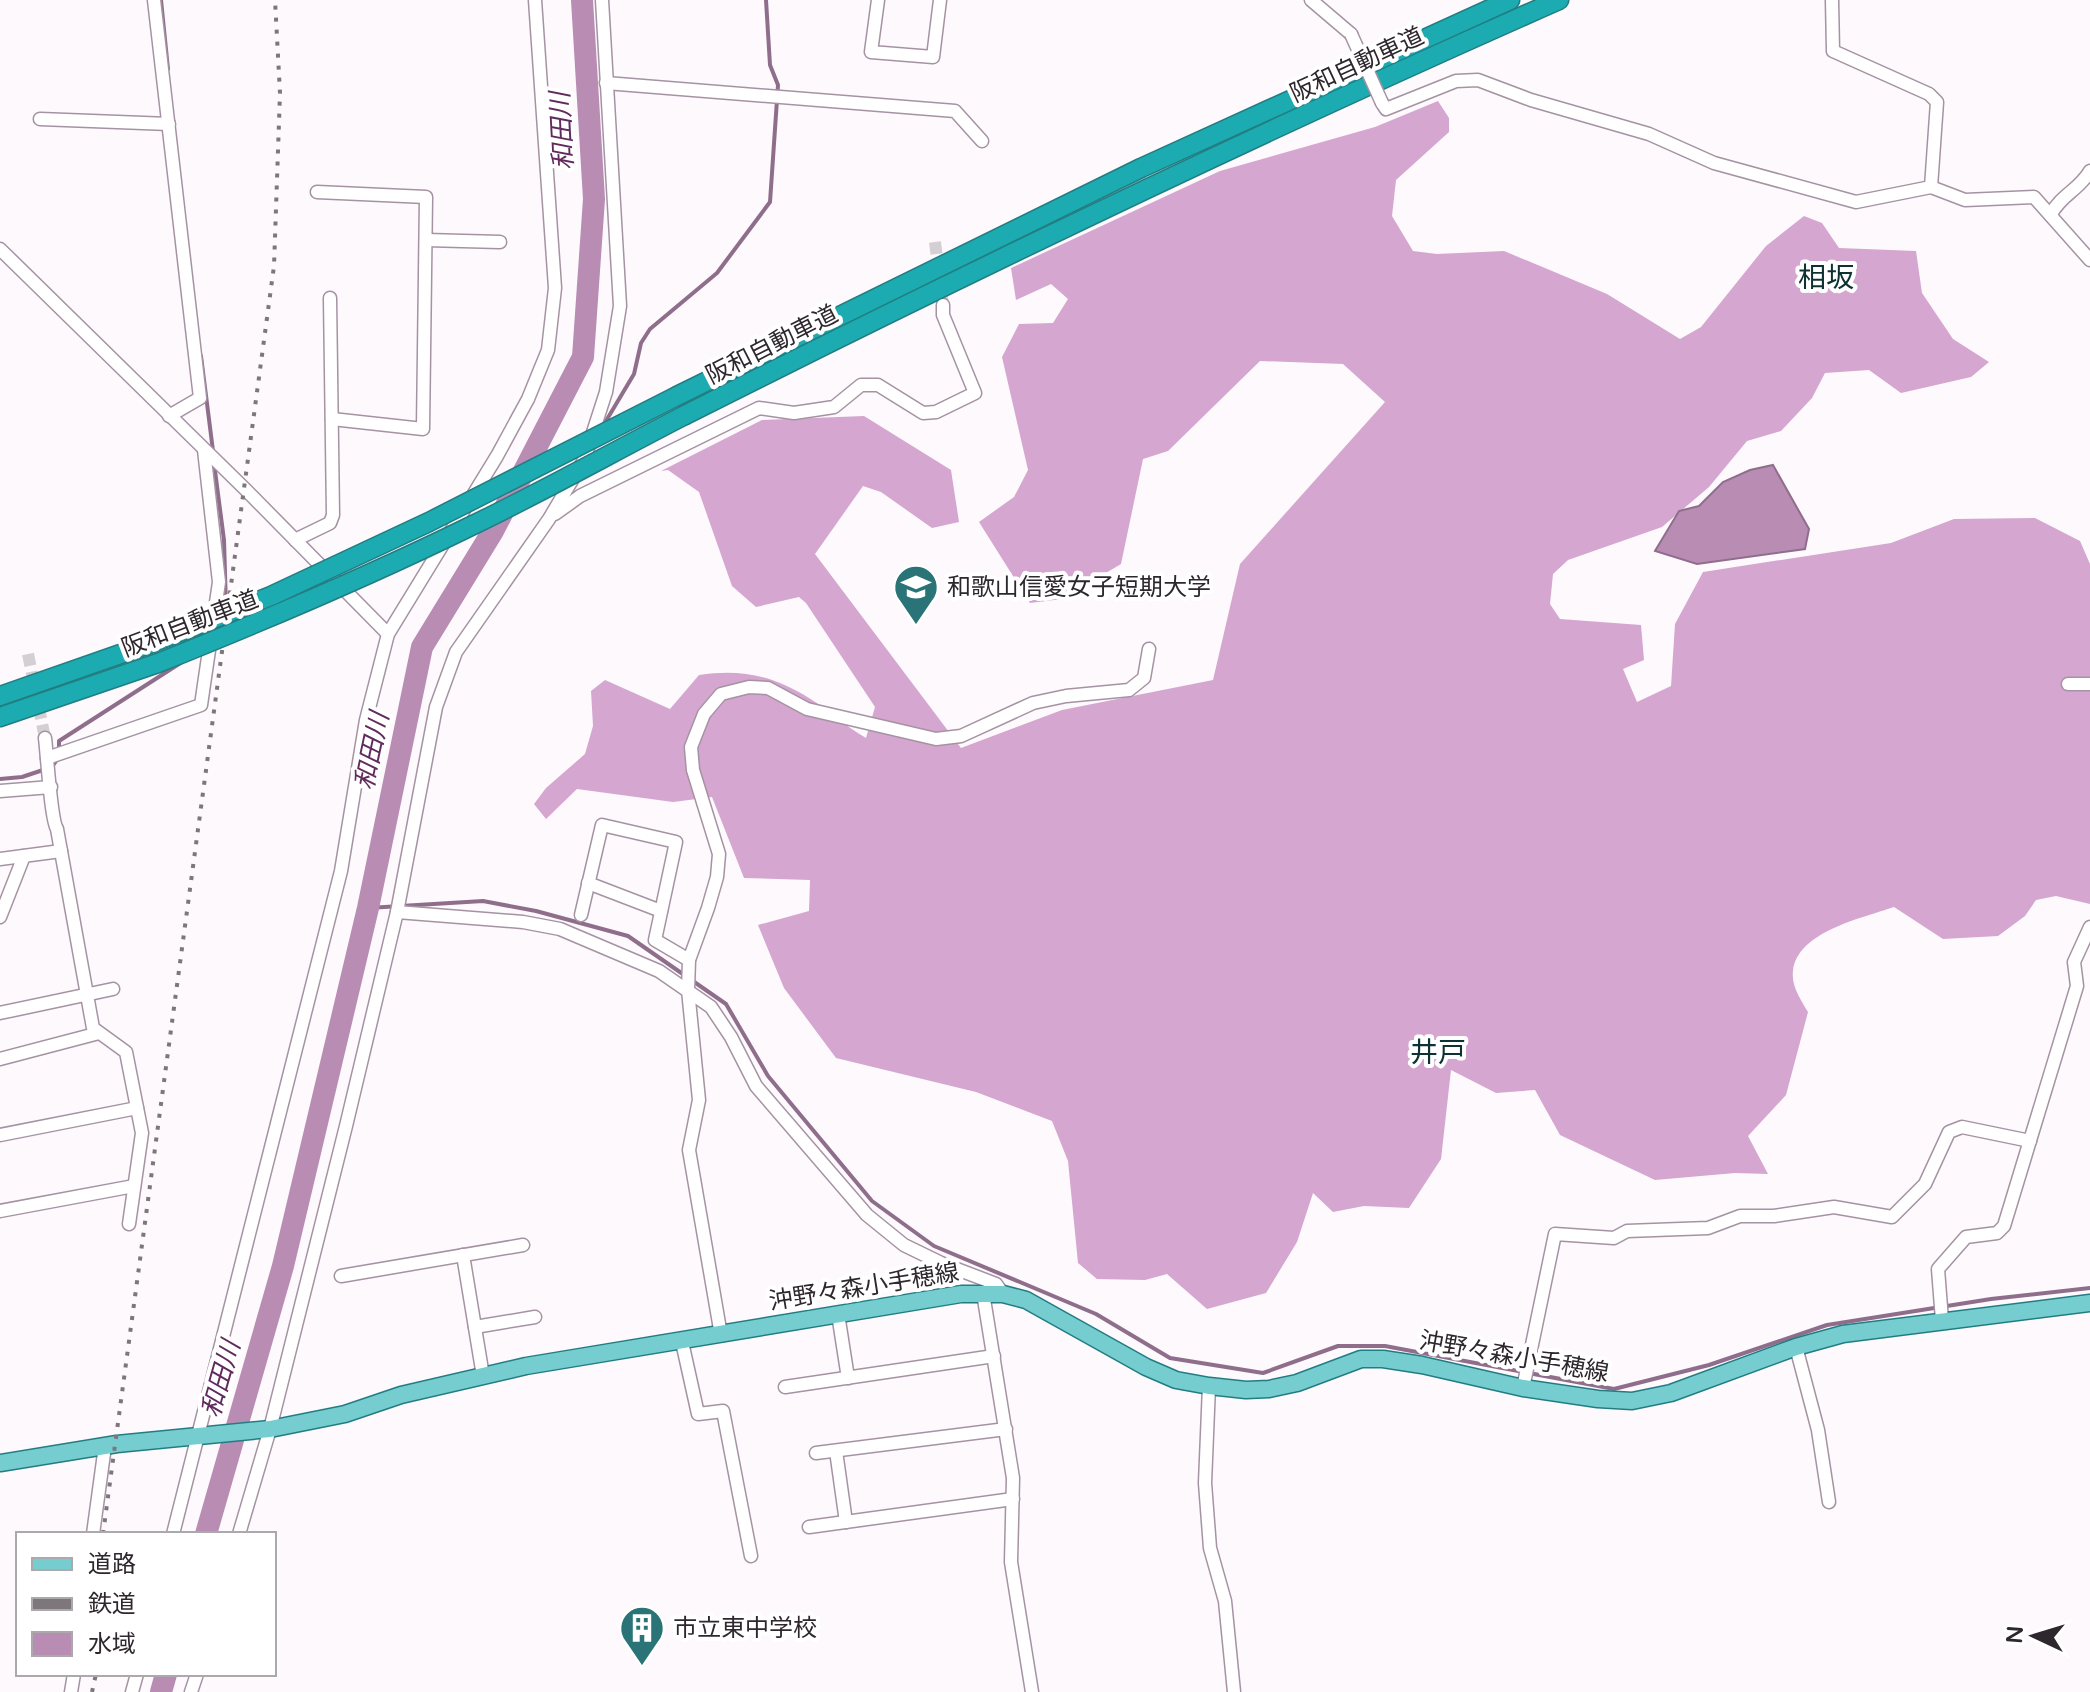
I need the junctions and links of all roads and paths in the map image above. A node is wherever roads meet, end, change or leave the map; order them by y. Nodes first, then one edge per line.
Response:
1 (154, 0) edge
2 (535, 0) edge
3 (602, 0) edge
4 (878, 0) edge
5 (940, 0) edge
6 (1311, 0) edge
7 (1510, 0) edge
8 (1559, 0) edge
9 (1832, 0) edge
10 (606, 83) junction
11 (40, 119) dead end
12 (169, 124) junction
13 (982, 141) dead end
14 (2090, 171) edge
15 (1931, 187) junction
16 (317, 192) dead end
17 (2051, 214) junction
18 (426, 240) junction
19 (500, 242) dead end
20 (0, 249) edge
21 (2090, 260) edge
22 (330, 298) dead end
23 (943, 305) tunnel mouth
24 (169, 416) junction
25 (332, 419) junction
26 (204, 450) junction
27 (549, 519) junction
28 (295, 540) junction
29 (388, 634) junction
30 (1149, 649) dead end
31 (2068, 684) dead end
32 (2090, 684) edge
33 (0, 696) edge
34 (0, 717) edge
35 (45, 738) tunnel mouth
36 (47, 758) junction
37 (51, 787) junction
38 (0, 791) edge
39 (61, 851) junction
40 (24, 856) junction
41 (0, 859) edge
42 (588, 883) junction
43 (661, 911) junction
44 (397, 912) junction
45 (581, 915) dead end
46 (0, 917) edge
47 (2090, 927) edge
48 (689, 960) junction
49 (113, 989) dead end
50 (688, 990) junction
51 (86, 995) junction
52 (0, 1013) edge
53 (99, 1033) junction
54 (0, 1059) edge
55 (137, 1108) junction
56 (0, 1135) edge
57 (2030, 1141) junction
58 (134, 1186) junction
59 (0, 1211) edge
60 (129, 1224) dead end
61 (523, 1245) dead end
62 (463, 1255) junction
63 (341, 1276) dead end
64 (983, 1293) junction
65 (1003, 1294) junction
66 (2090, 1303) edge
67 (838, 1314) junction
68 (535, 1317) dead end
69 (1942, 1320) junction
70 (475, 1327) junction
71 (721, 1335) junction
72 (682, 1342) junction
73 (1796, 1347) junction
74 (994, 1356) junction
75 (483, 1376) junction
76 (848, 1378) junction
77 (1209, 1386) junction
78 (785, 1387) dead end
79 (1523, 1388) junction
80 (1006, 1429) junction
81 (266, 1430) junction
82 (202, 1435) junction
83 (105, 1446) junction
84 (836, 1451) junction
85 (816, 1453) dead end
86 (0, 1463) edge
87 (1013, 1499) junction
88 (1829, 1502) dead end
89 (846, 1522) junction
90 (809, 1527) dead end
91 (93, 1532) edge
92 (174, 1532) edge
93 (240, 1532) edge
94 (751, 1556) dead end
95 (1032, 1692) edge
96 (1234, 1692) edge

1 - 12 street
2 - 29 street
3 - 10 street
4 - 5 street
6 - 15 street, bridge
7 - 33 highway, 阪和自動車道, bridge
8 - 34 highway, 阪和自動車道, bridge
9 - 15 street
10 - 13 street
10 - 27 street
11 - 12 street
12 - 24 street
14 - 17 street
15 - 17 street
16 - 18 street
17 - 21 street
18 - 19 street
18 - 25 street
20 - 24 street
22 - 25 street
23 - 27 street
24 - 26 street
25 - 28 street
26 - 28 street
26 - 36 street
27 - 44 street
28 - 29 street
29 - 82 street
30 - 48 street
31 - 32 street
35 - 36 street
36 - 37 street
37 - 38 street
37 - 39 street
39 - 40 street
39 - 51 street
40 - 41 street
40 - 46 street
42 - 43 street
42 - 43 street
42 - 45 street
43 - 48 street
44 - 50 street
44 - 81 street
47 - 57 street
48 - 50 street
49 - 51 street
50 - 65 street
50 - 71 street
51 - 52 street
51 - 53 street
53 - 54 street
53 - 55 street
55 - 56 street
55 - 58 street
57 - 69 street
57 - 79 street
58 - 59 street
58 - 60 street
61 - 62 street
62 - 63 street
62 - 70 street
64 - 65 main road, 沖野々森小手穂線
64 - 67 main road, 沖野々森小手穂線
64 - 74 street
65 - 77 main road, 沖野々森小手穂線
66 - 69 main road, 沖野々森小手穂線
67 - 71 main road, 沖野々森小手穂線
67 - 76 street
68 - 70 street
69 - 73 main road, 沖野々森小手穂線
70 - 75 street
71 - 72 main road, 沖野々森小手穂線
72 - 75 main road, 沖野々森小手穂線
72 - 94 street
73 - 79 main road, 沖野々森小手穂線
73 - 88 street
74 - 76 street
74 - 80 street
75 - 81 main road, 沖野々森小手穂線
76 - 78 street
77 - 79 main road, 沖野々森小手穂線
77 - 96 street
80 - 84 street
80 - 87 street
81 - 82 main road, 沖野々森小手穂線
81 - 93 street
82 - 83 main road, 沖野々森小手穂線
82 - 92 street
83 - 86 main road, 沖野々森小手穂線
83 - 91 street
84 - 85 street
84 - 89 street
87 - 89 street
87 - 95 street
89 - 90 street

